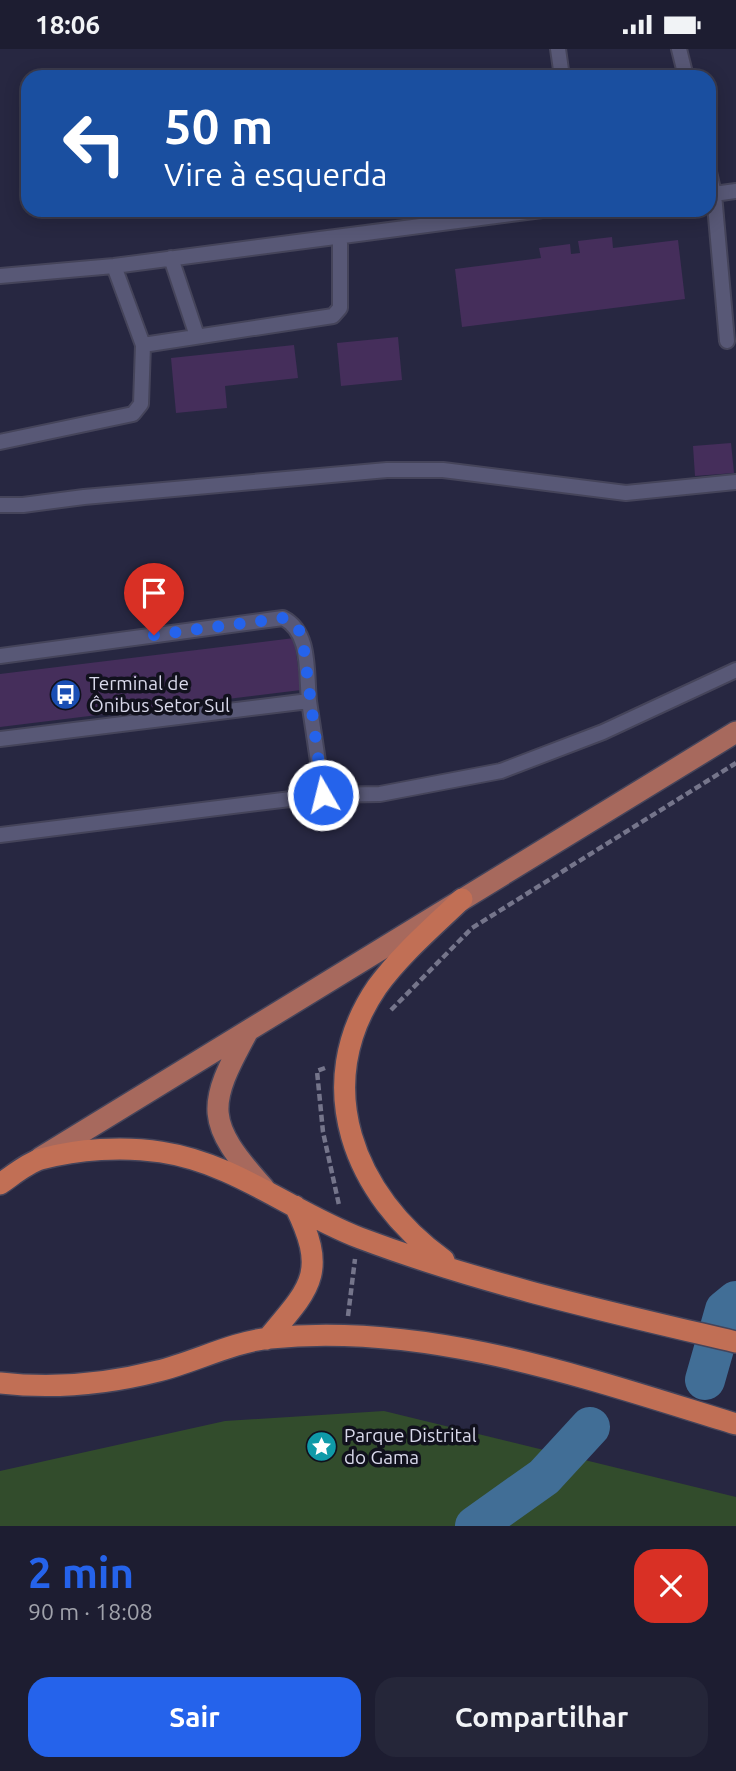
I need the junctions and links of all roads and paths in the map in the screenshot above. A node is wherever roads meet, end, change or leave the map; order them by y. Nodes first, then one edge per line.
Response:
1 (558, 49) edge
2 (679, 49) edge
3 (561, 70) edge
4 (684, 70) edge
5 (736, 191) edge
6 (716, 193) edge
7 (492, 217) edge
8 (714, 217) edge
9 (340, 238) junction
10 (172, 258) junction
11 (114, 266) junction
12 (0, 276) edge
13 (197, 336) junction
14 (727, 341) dead end
15 (143, 345) junction
16 (0, 442) edge
17 (736, 482) edge
18 (0, 505) edge
19 (0, 656) edge
20 (736, 670) edge
21 (309, 701) junction
22 (736, 732) edge
23 (0, 739) edge
24 (736, 764) edge
25 (323, 795) junction
26 (0, 835) edge
27 (462, 899) junction
28 (386, 1014) dead end
29 (249, 1030) junction
30 (38, 1159) junction
31 (0, 1184) edge
32 (264, 1188) junction
33 (295, 1206) junction
34 (358, 1237) junction
35 (466, 1276) junction
36 (346, 1333) junction
37 (267, 1339) junction
38 (736, 1342) edge
39 (0, 1371) edge
40 (8, 1384) edge
41 (736, 1424) edge

1 - 3 lane
2 - 4 lane
5 - 6 lane
7 - 9 lane
8 - 14 lane
9 - 10 lane
9 - 13 lane
10 - 11 lane
10 - 13 lane
11 - 12 lane
11 - 15 lane
13 - 15 lane
15 - 16 lane
17 - 18 lane
19 - 21 lane
20 - 25 lane
21 - 23 lane
21 - 25 lane
22 - 27 main road
24 - 28 path
25 - 26 lane
27 - 29 main road
27 - 35 highway
29 - 30 main road
29 - 32 main road
30 - 31 highway
30 - 32 highway
32 - 33 highway
33 - 34 highway
33 - 37 highway
34 - 35 highway
34 - 36 path
35 - 38 highway
36 - 37 highway
36 - 41 highway
37 - 40 highway
39 - 40 highway

